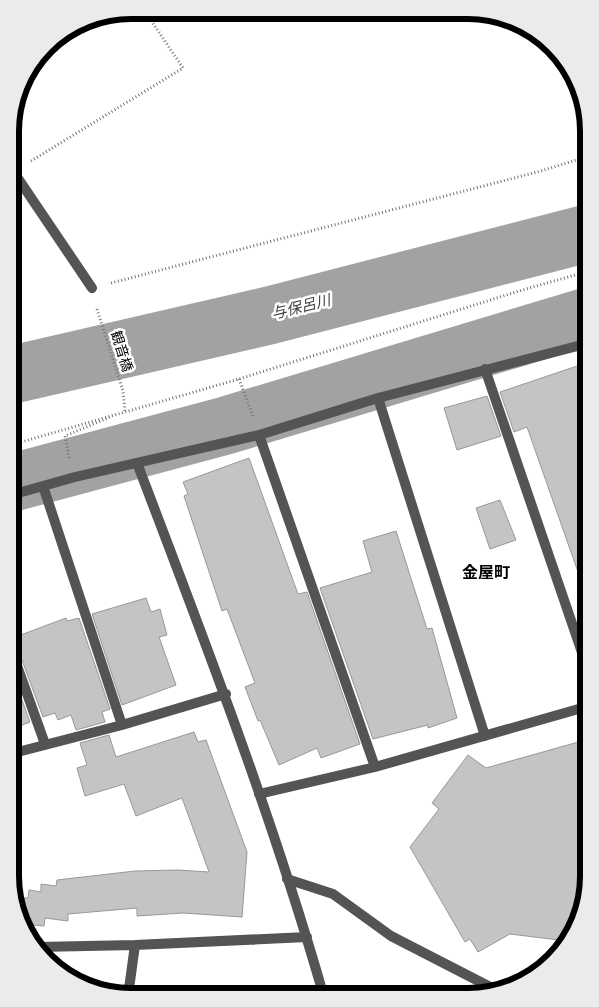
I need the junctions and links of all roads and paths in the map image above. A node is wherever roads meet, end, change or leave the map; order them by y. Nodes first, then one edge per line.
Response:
1 (150, 19) edge
2 (580, 159) edge
3 (19, 166) edge
4 (19, 180) edge
5 (580, 274) edge
6 (92, 288) joint
7 (100, 318) dead end
8 (580, 346) edge
9 (485, 369) junction
10 (240, 379) junction
11 (378, 398) junction
12 (125, 411) junction
13 (256, 424) dead end
14 (259, 435) junction
15 (19, 443) edge
16 (66, 451) dead end
17 (137, 463) junction
18 (43, 486) junction
19 (19, 493) edge
20 (580, 647) edge
21 (19, 671) edge
22 (226, 694) junction
23 (580, 709) edge
24 (122, 725) junction
25 (485, 736) junction
26 (45, 744) junction
27 (19, 751) edge
28 (375, 767) junction
29 (259, 794) junction
30 (287, 879) junction
31 (307, 938) junction
32 (135, 946) junction
33 (45, 947) edge
34 (489, 986) edge
35 (129, 988) edge
36 (322, 988) edge

1 - 3 path
2 - 6 path
4 - 6 street
5 - 10 path
7 - 12 path, 観音橋
8 - 9 street
9 - 11 street
9 - 20 street
10 - 12 path
10 - 13 path
11 - 14 street
11 - 25 street
12 - 15 path
12 - 16 path
14 - 17 street
14 - 28 street
17 - 18 street
17 - 22 street
18 - 19 street
18 - 24 street
21 - 26 street
22 - 24 street
22 - 29 street
23 - 25 street
24 - 26 street
25 - 28 street
26 - 27 street
28 - 29 street
29 - 30 street
30 - 31 street
30 - 34 street
31 - 32 street
31 - 36 street
32 - 33 street
32 - 35 street

